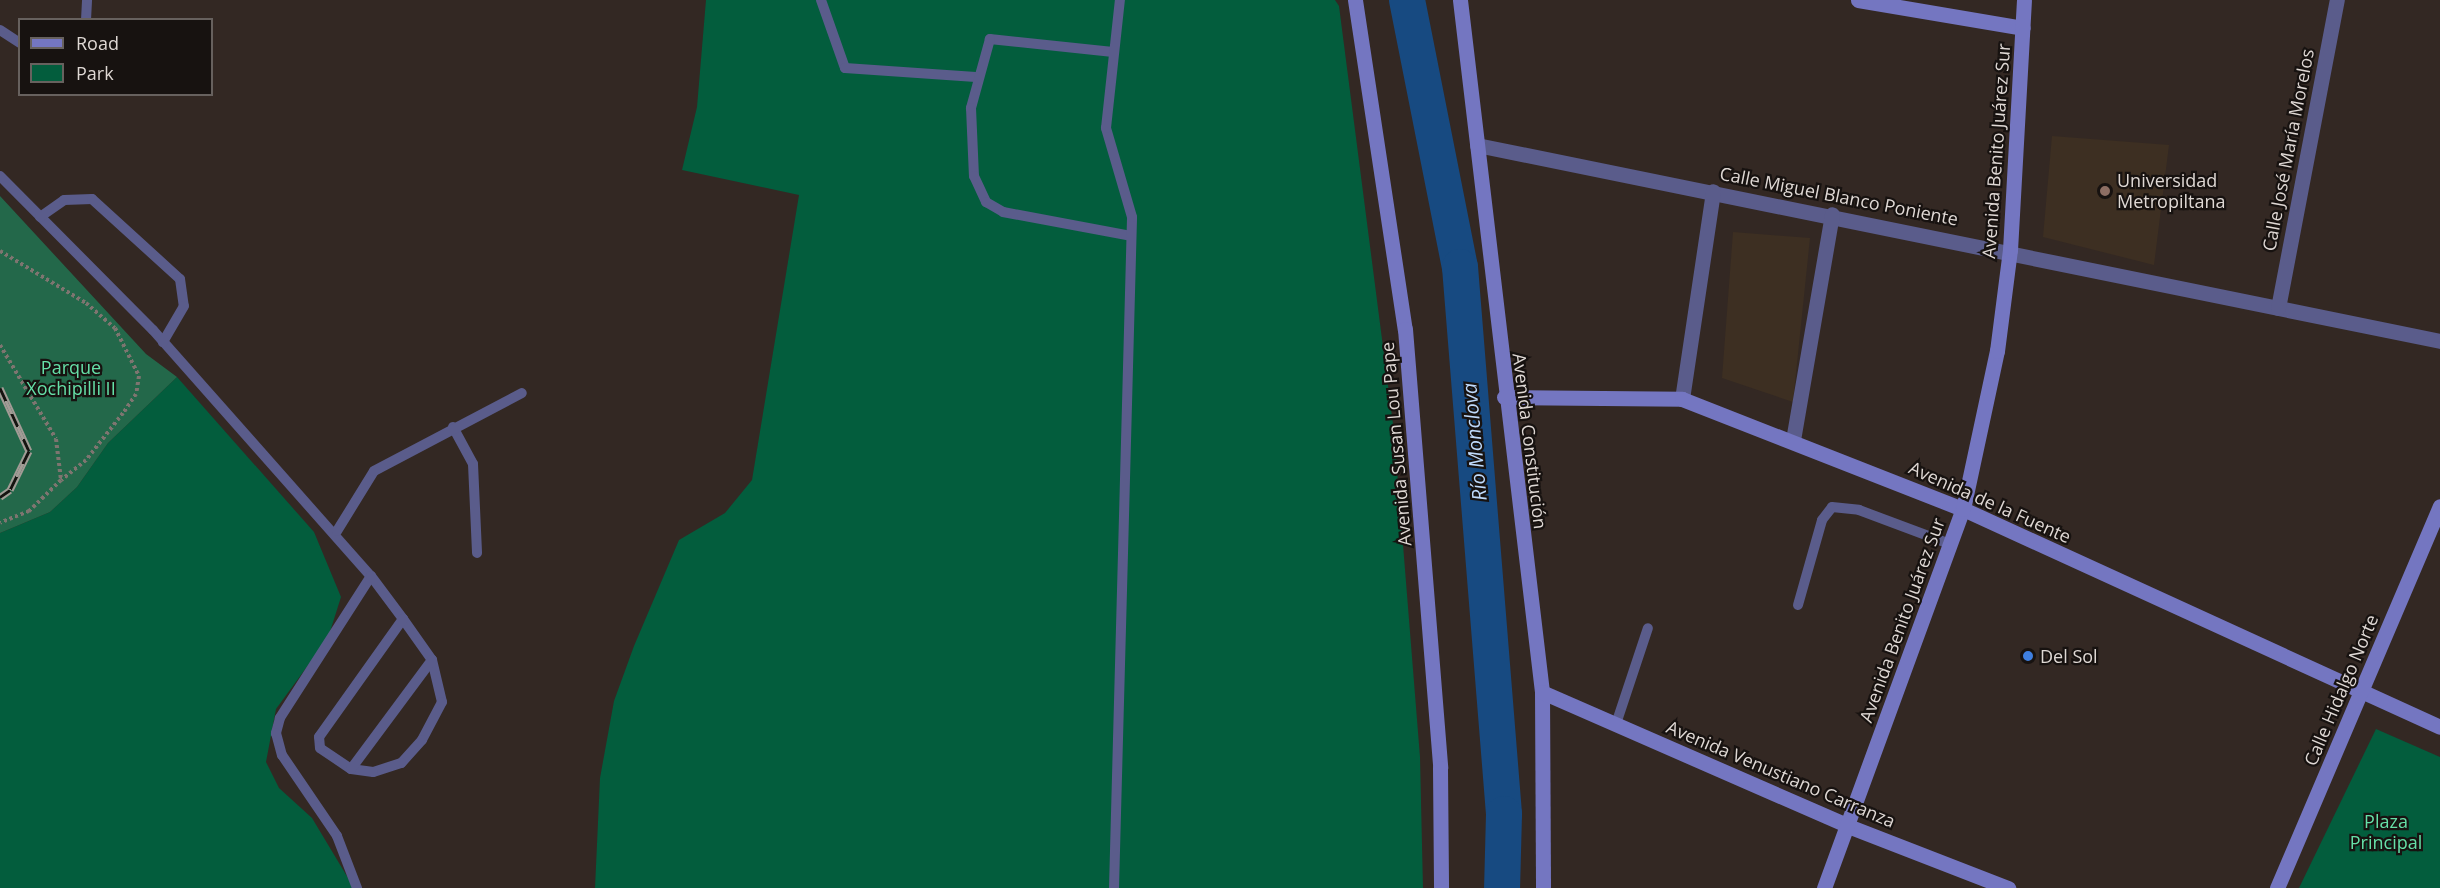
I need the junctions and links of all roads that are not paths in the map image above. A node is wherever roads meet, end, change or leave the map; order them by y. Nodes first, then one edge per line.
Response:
1 (87, 0) edge
2 (821, 0) edge
3 (1120, 0) edge
4 (1355, 0) edge
5 (1460, 0) edge
6 (1858, 0) edge
7 (2024, 0) edge
8 (2337, 0) edge
9 (86, 18) edge
10 (2023, 28) junction
11 (0, 30) edge
12 (18, 42) edge
13 (1113, 52) junction
14 (976, 77) junction
15 (1477, 145) junction
16 (0, 176) edge
17 (1713, 191) junction
18 (1832, 214) junction
19 (40, 217) junction
20 (1131, 236) junction
21 (2010, 250) junction
22 (2278, 308) junction
23 (2440, 341) edge
24 (163, 342) junction
25 (522, 393) dead end
26 (1504, 397) junction
27 (1682, 399) junction
28 (453, 427) junction
29 (1793, 440) junction
30 (2440, 506) edge
31 (1962, 509) junction
32 (337, 531) junction
33 (1950, 544) junction
34 (477, 553) dead end
35 (371, 576) junction
36 (1798, 605) dead end
37 (403, 619) junction
38 (1648, 628) dead end
39 (432, 660) junction
40 (1542, 692) junction
41 (2361, 694) junction
42 (1616, 724) junction
43 (2440, 727) edge
44 (351, 768) junction
45 (1848, 826) junction
46 (357, 888) edge
47 (1114, 888) edge
48 (1441, 888) edge
49 (1543, 888) edge
50 (1824, 888) edge
51 (2008, 888) edge
52 (2277, 888) edge

1 - 9 lane
2 - 14 lane
3 - 13 lane
4 - 48 street, Avenida Susan Lou Pape
5 - 15 street, Avenida Constitución
6 - 10 street
7 - 10 street, Avenida Benito Juárez Sur
8 - 22 street, Calle José María Morelos
10 - 21 street, Avenida Benito Juárez Sur
11 - 12 lane
13 - 14 lane
13 - 20 lane
14 - 20 lane
15 - 17 street, Calle Miguel Blanco Poniente
15 - 26 street, Avenida Constitución
16 - 19 lane
17 - 18 street, Calle Miguel Blanco Poniente
17 - 27 street
18 - 21 street, Calle Miguel Blanco Poniente
18 - 29 street
19 - 24 lane
19 - 24 lane
20 - 47 lane
21 - 22 street, Calle Miguel Blanco Poniente
21 - 31 street, Avenida Benito Juárez Sur
22 - 23 street, Calle Miguel Blanco Poniente
24 - 32 lane
25 - 28 lane
26 - 27 street, Avenida de la Fuente
26 - 40 street, Avenida Constitución
27 - 29 street, Avenida de la Fuente
28 - 32 lane
28 - 34 lane
29 - 31 street, Avenida de la Fuente
30 - 41 street, Calle Hidalgo Norte
31 - 33 street, Avenida Benito Juárez Sur
31 - 41 street, Avenida de la Fuente
32 - 35 lane
33 - 36 lane
33 - 45 street, Avenida Benito Juárez Sur
35 - 37 lane
35 - 46 lane
37 - 39 lane
37 - 44 lane
38 - 42 lane
39 - 44 lane
39 - 44 lane
40 - 42 street, Avenida Venustiano Carranza
40 - 49 street, Avenida Constitución
41 - 43 street, Avenida de la Fuente
41 - 52 street, Calle Hidalgo Norte
42 - 45 street, Avenida Venustiano Carranza
45 - 50 street, Avenida Benito Juárez Sur
45 - 51 street, Avenida Venustiano Carranza

